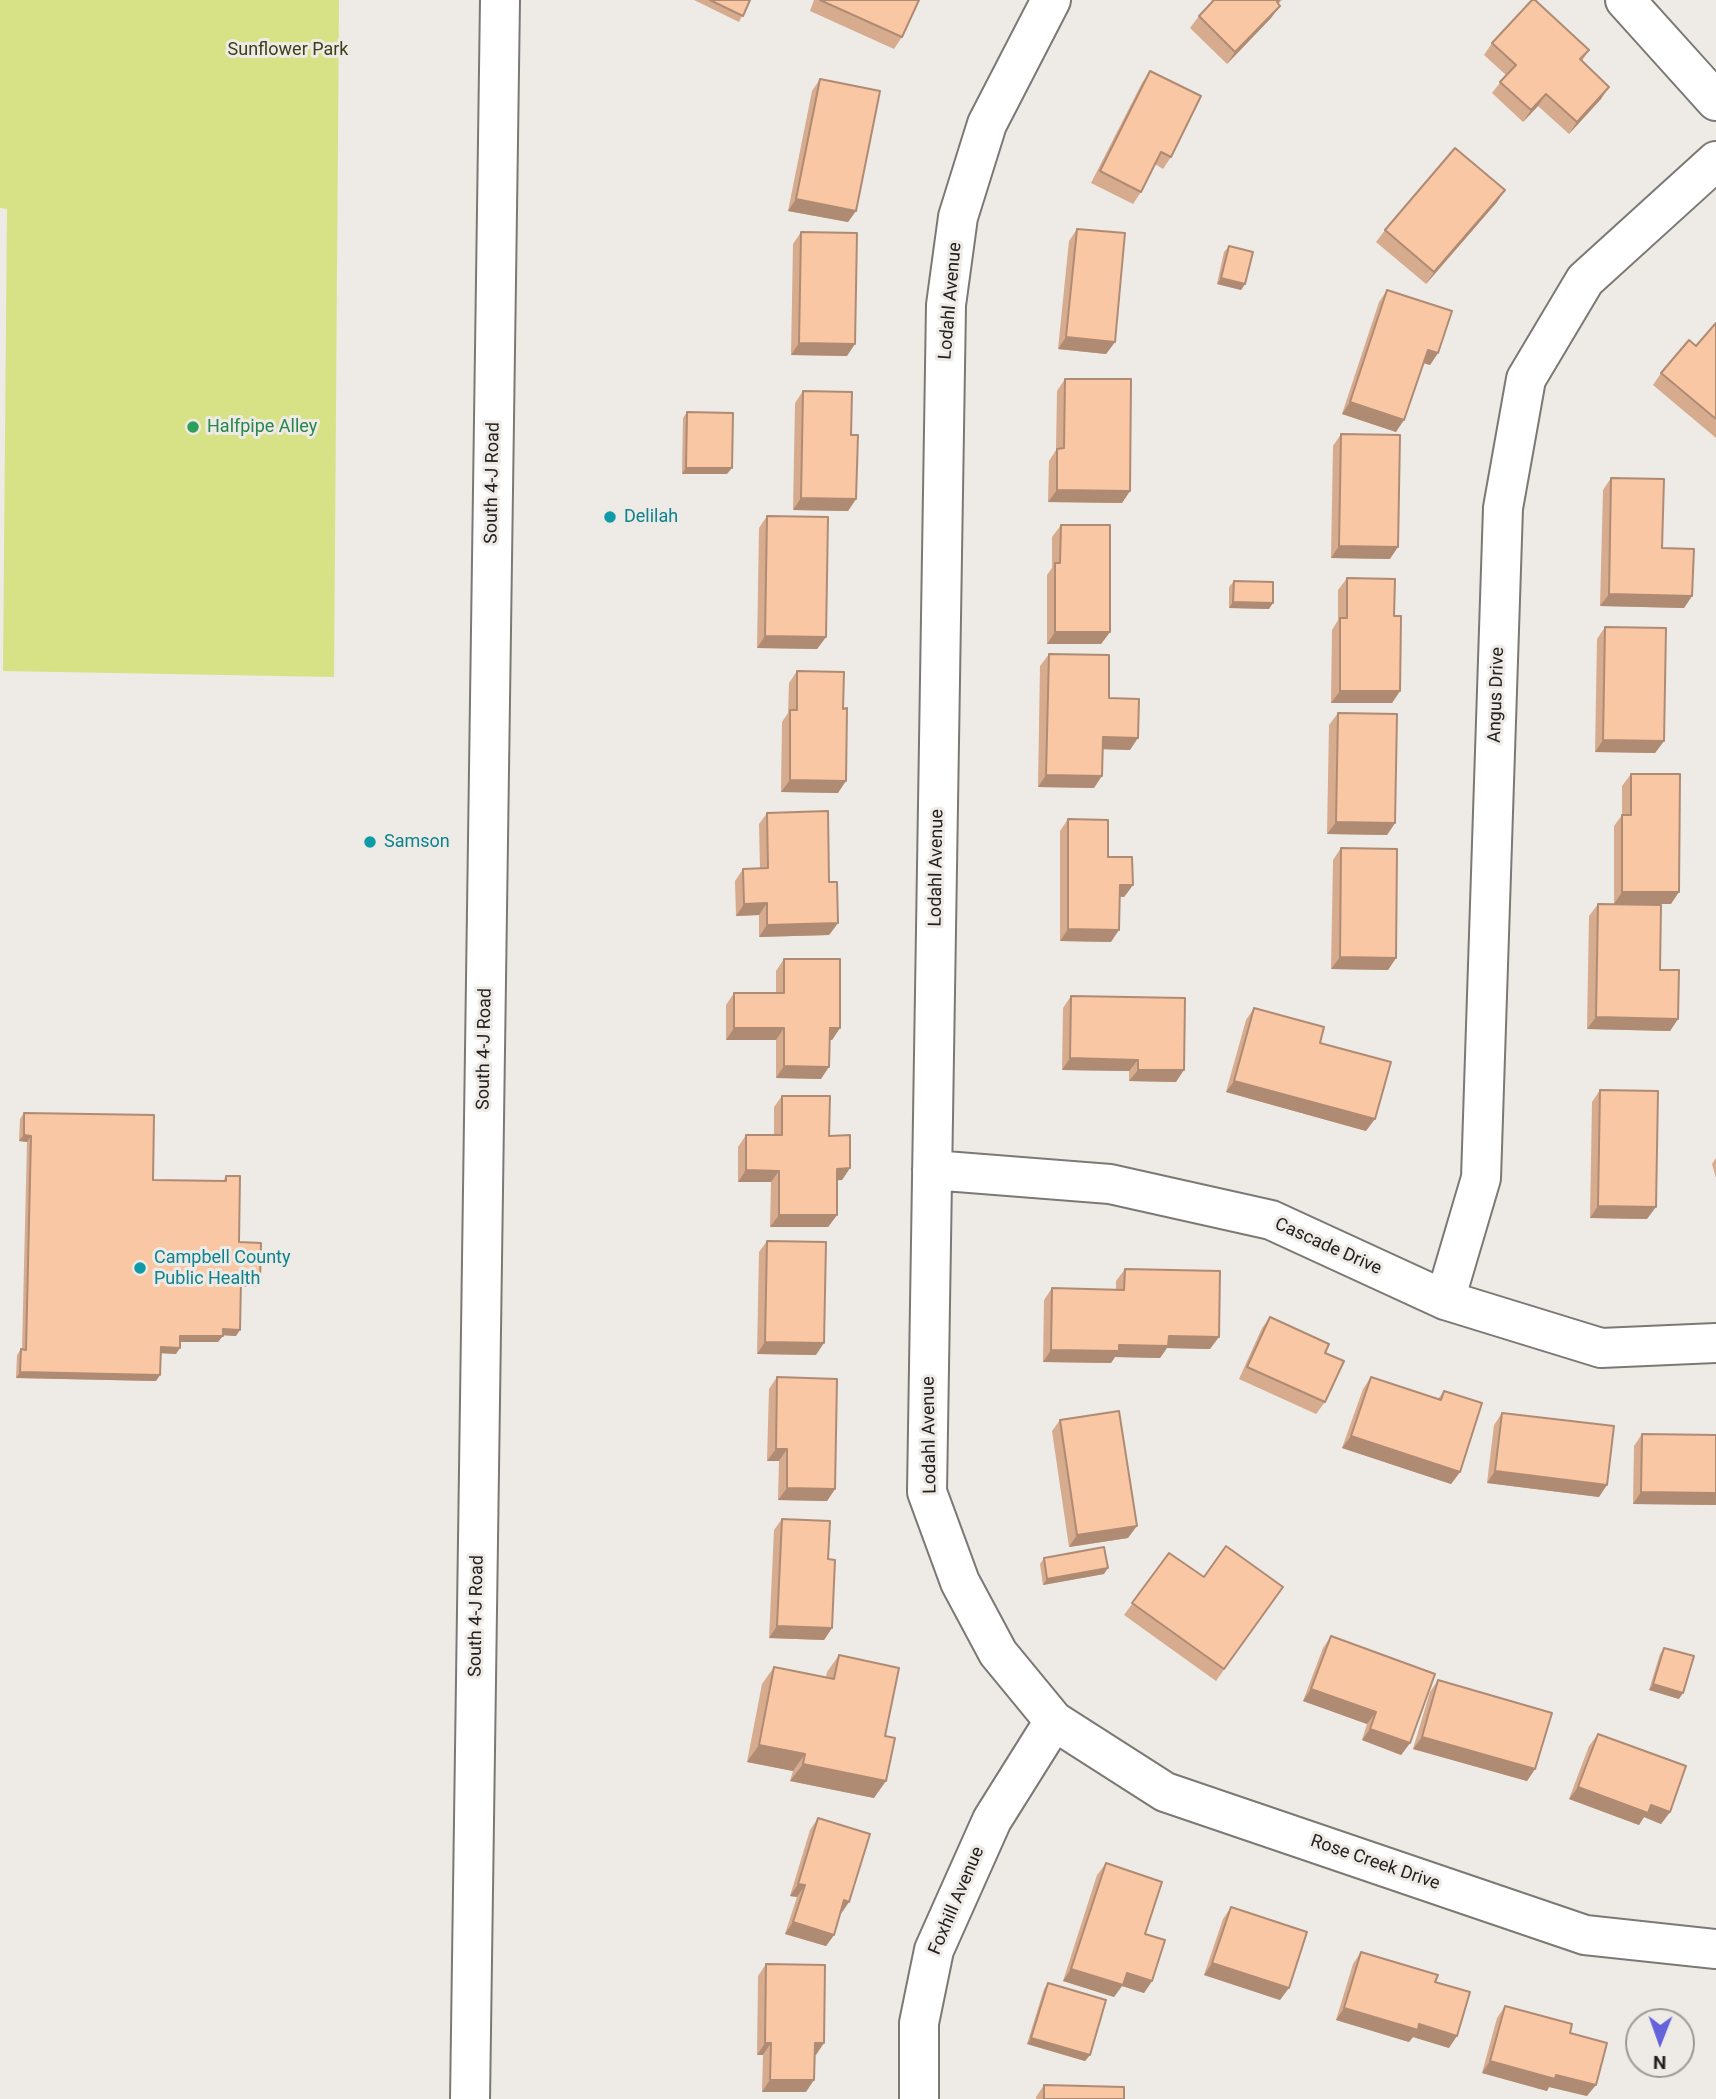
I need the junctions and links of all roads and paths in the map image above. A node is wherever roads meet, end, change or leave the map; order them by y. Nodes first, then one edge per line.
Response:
1 (500, 0) edge
2 (1051, 0) edge
3 (1625, 0) edge
4 (1716, 101) edge
5 (1716, 161) edge
6 (932, 1170) junction
7 (1445, 1300) junction
8 (1716, 1343) edge
9 (1054, 1721) junction
10 (1716, 1949) edge
11 (470, 2099) edge
12 (919, 2099) edge

1 - 11 street, South 4-J Road
2 - 6 street, Lodahl Avenue
3 - 4 street
5 - 7 street, Angus Drive
6 - 7 street, Cascade Drive
6 - 9 street, Lodahl Avenue
7 - 8 street, Cascade Drive
9 - 10 street, Rose Creek Drive
9 - 12 street, Foxhill Avenue

